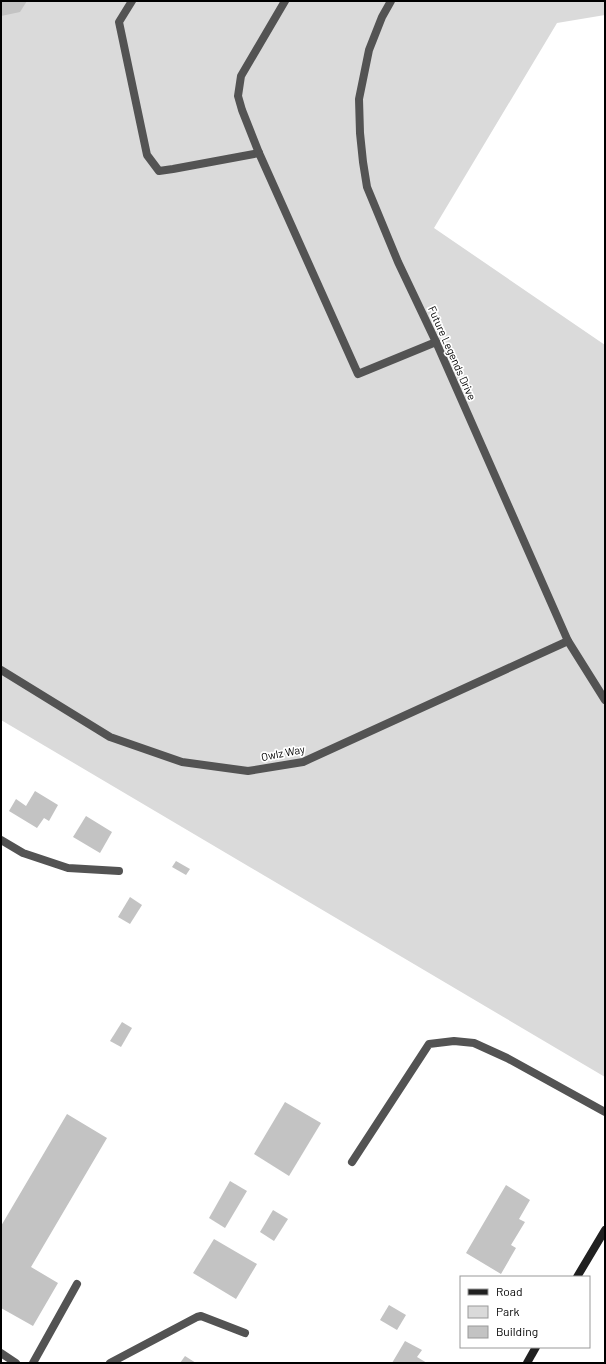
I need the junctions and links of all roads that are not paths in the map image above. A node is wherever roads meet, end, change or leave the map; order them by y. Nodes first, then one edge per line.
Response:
1 (132, 1) edge
2 (285, 1) edge
3 (391, 1) edge
4 (259, 152) junction
5 (436, 342) junction
6 (568, 641) junction
7 (1, 670) edge
8 (605, 700) edge
9 (1, 840) edge
10 (119, 871) dead end
11 (605, 1112) edge
12 (352, 1162) dead end
13 (605, 1230) edge
14 (578, 1276) edge
15 (76, 1284) dead end
16 (245, 1333) dead end
17 (535, 1348) edge
18 (1, 1354) edge
19 (16, 1363) edge
20 (34, 1363) edge
21 (110, 1363) edge
22 (527, 1363) edge

1 - 4 street
2 - 4 street
3 - 5 street, Future Legends Drive
4 - 5 street
5 - 6 street, Future Legends Drive
6 - 7 street, Owlz Way
6 - 8 street, Future Legends Drive
9 - 10 street
11 - 12 street
13 - 14 street
15 - 20 street
16 - 21 street
17 - 22 street
18 - 19 street

